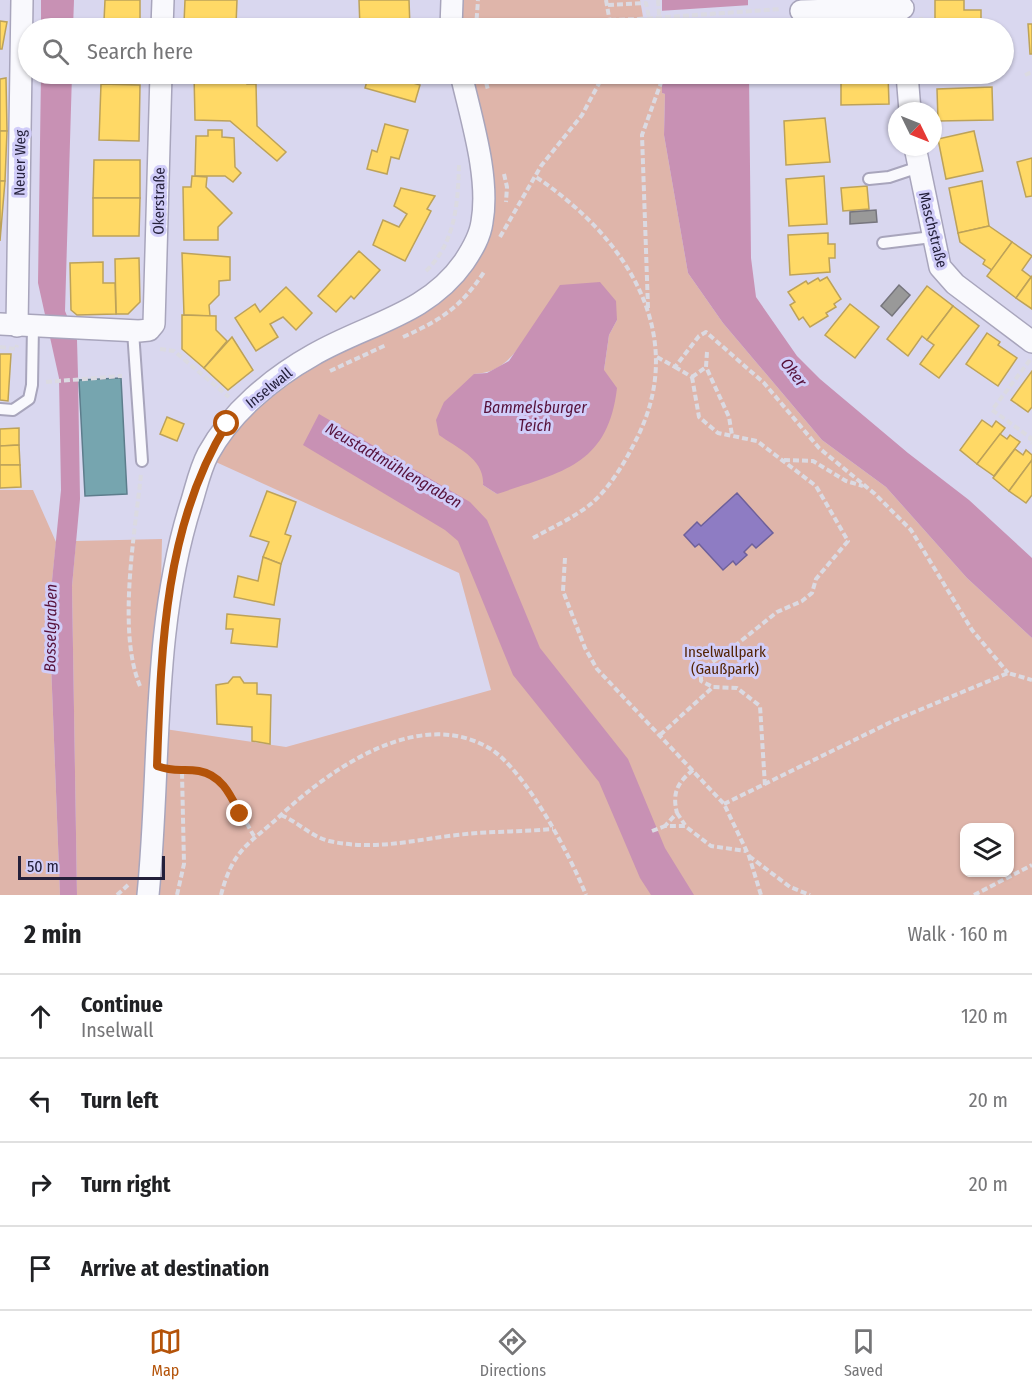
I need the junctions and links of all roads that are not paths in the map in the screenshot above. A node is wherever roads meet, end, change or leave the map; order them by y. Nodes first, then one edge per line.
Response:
1 (22, 0) edge
2 (163, 0) edge
3 (452, 0) edge
4 (791, 10) road end
5 (904, 12) edge
6 (22, 18) edge
7 (162, 18) edge
8 (451, 18) edge
9 (23, 84) edge
10 (161, 84) edge
11 (463, 84) edge
12 (908, 84) edge
13 (909, 102) edge
14 (918, 156) edge
15 (923, 156) edge
16 (869, 179) dead end
17 (932, 237) junction
18 (883, 243) dead end
19 (25, 326) edge
20 (143, 329) junction
21 (1032, 342) edge
22 (0, 409) edge
23 (142, 461) road end
24 (148, 895) edge

1 - 6 street, Neuer Weg
2 - 7 street
3 - 8 street
4 - 5 street
9 - 19 street, Neuer Weg
10 - 20 street, Okerstraße
11 - 24 street, Inselwall
12 - 13 street
14 - 16 lane
15 - 17 street, Maschstraße
17 - 18 lane
17 - 21 street, Maschstraße
19 - 20 street
19 - 22 lane
20 - 23 lane

